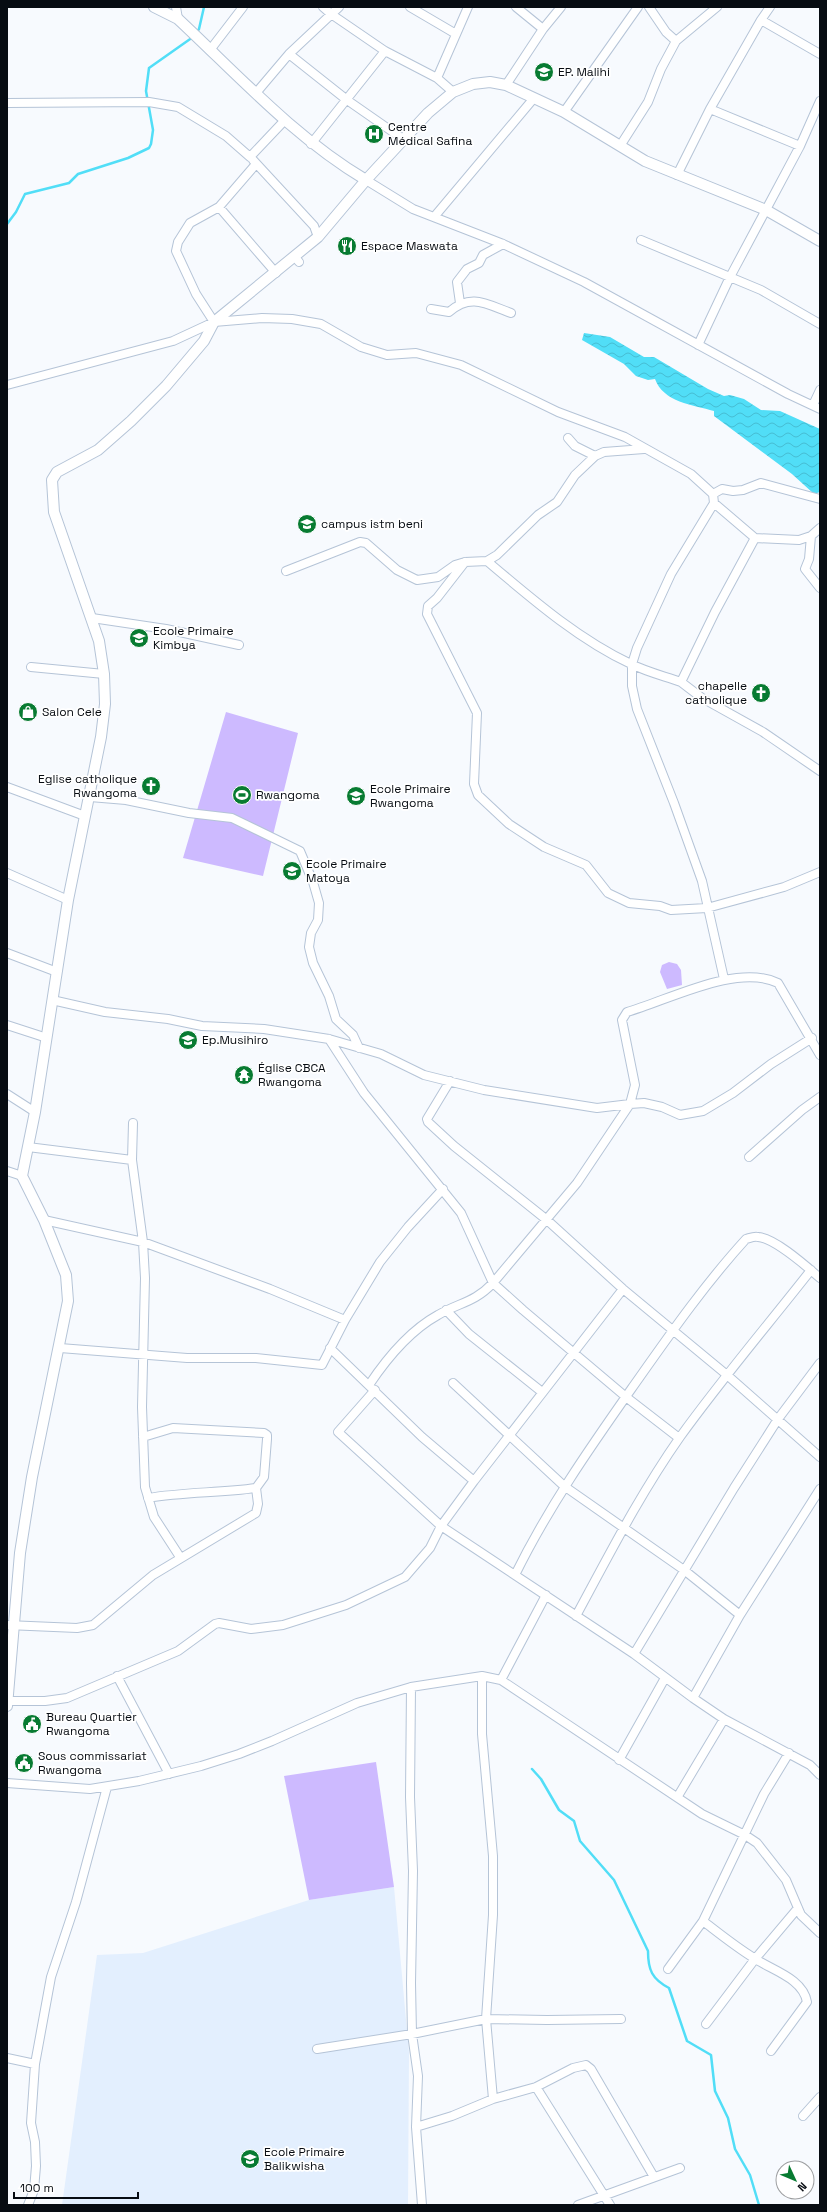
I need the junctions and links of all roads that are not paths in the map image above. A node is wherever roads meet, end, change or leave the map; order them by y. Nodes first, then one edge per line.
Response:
1 (154, 7) edge
2 (176, 7) edge
3 (243, 7) edge
4 (323, 7) edge
5 (339, 7) edge
6 (410, 7) edge
7 (468, 7) edge
8 (516, 7) edge
9 (561, 7) edge
10 (638, 7) edge
11 (649, 7) edge
12 (717, 7) edge
13 (770, 7) edge
14 (331, 14) junction
15 (178, 19) junction
16 (761, 20) junction
17 (543, 28) junction
18 (456, 34) junction
19 (676, 41) junction
20 (210, 50) junction
21 (385, 50) junction
22 (289, 54) junction
23 (820, 54) edge
24 (437, 78) junction
25 (506, 85) junction
26 (454, 92) junction
27 (256, 93) junction
28 (534, 98) junction
29 (347, 100) junction
30 (820, 101) edge
31 (7, 103) edge
32 (710, 109) junction
33 (564, 112) junction
34 (285, 120) junction
35 (403, 139) junction
36 (311, 144) junction
37 (620, 146) junction
38 (800, 146) junction
39 (250, 157) junction
40 (256, 164) junction
41 (678, 175) junction
42 (366, 180) junction
43 (219, 207) junction
44 (766, 210) junction
45 (434, 217) junction
46 (318, 237) junction
47 (641, 240) dead end
48 (820, 241) edge
49 (503, 244) junction
50 (276, 273) junction
51 (730, 277) junction
52 (460, 303) junction
53 (431, 309) dead end
54 (511, 313) dead end
55 (214, 322) junction
56 (820, 324) edge
57 (698, 345) junction
58 (7, 385) edge
59 (820, 390) edge
60 (816, 407) edge
61 (568, 438) dead end
62 (644, 449) junction
63 (595, 456) junction
64 (713, 494) junction
65 (820, 499) edge
66 (714, 503) junction
67 (820, 528) edge
68 (811, 536) junction
69 (755, 538) junction
70 (487, 561) junction
71 (465, 562) junction
72 (286, 571) dead end
73 (820, 588) edge
74 (92, 618) junction
75 (239, 645) dead end
76 (632, 664) junction
77 (31, 667) dead end
78 (104, 674) junction
79 (680, 682) junction
80 (820, 771) edge
81 (7, 787) edge
82 (90, 797) junction
83 (85, 816) junction
84 (820, 872) edge
85 (7, 873) edge
86 (68, 900) junction
87 (707, 908) junction
88 (7, 953) edge
89 (57, 972) junction
90 (724, 979) junction
91 (52, 1000) junction
92 (7, 1026) edge
93 (47, 1038) junction
94 (812, 1038) junction
95 (329, 1039) junction
96 (359, 1048) junction
97 (820, 1055) edge
98 (450, 1081) junction
99 (7, 1094) edge
100 (820, 1097) edge
101 (630, 1104) junction
102 (34, 1112) junction
103 (133, 1123) dead end
104 (28, 1147) junction
105 (749, 1157) dead end
106 (132, 1160) junction
107 (7, 1172) edge
108 (22, 1176) junction
109 (443, 1189) junction
110 (44, 1220) junction
111 (547, 1220) junction
112 (143, 1242) junction
113 (811, 1270) junction
114 (820, 1278) edge
115 (493, 1283) junction
116 (623, 1289) junction
117 (446, 1310) junction
118 (345, 1320) junction
119 (672, 1330) junction
120 (60, 1348) junction
121 (330, 1348) junction
122 (574, 1352) junction
123 (143, 1355) junction
124 (820, 1363) edge
125 (726, 1375) junction
126 (453, 1383) dead end
127 (372, 1388) junction
128 (542, 1392) junction
129 (626, 1397) junction
130 (778, 1419) junction
131 (511, 1435) junction
132 (143, 1437) junction
133 (679, 1438) junction
134 (820, 1457) edge
135 (474, 1481) junction
136 (564, 1486) junction
137 (256, 1488) junction
138 (820, 1489) edge
139 (148, 1498) junction
140 (441, 1526) junction
141 (624, 1526) junction
142 (180, 1557) junction
143 (684, 1570) junction
144 (515, 1575) junction
145 (546, 1595) junction
146 (740, 1615) junction
147 (576, 1616) junction
148 (11, 1626) edge
149 (634, 1654) junction
150 (117, 1676) junction
151 (482, 1676) junction
152 (665, 1678) junction
153 (501, 1680) junction
154 (411, 1687) junction
155 (693, 1698) junction
156 (8, 1703) edge
157 (724, 1718) junction
158 (789, 1753) junction
159 (620, 1760) junction
160 (169, 1774) junction
161 (820, 1775) edge
162 (7, 1783) edge
163 (107, 1787) junction
164 (678, 1796) junction
165 (745, 1835) junction
166 (798, 1908) junction
167 (703, 1921) junction
168 (820, 1933) edge
169 (755, 1959) junction
170 (668, 1970) dead end
171 (486, 2019) junction
172 (621, 2019) dead end
173 (706, 2024) dead end
174 (412, 2034) junction
175 (317, 2050) dead end
176 (771, 2051) dead end
177 (7, 2058) edge
178 (35, 2064) junction
179 (536, 2087) junction
180 (820, 2097) edge
181 (493, 2099) junction
182 (803, 2116) dead end
183 (416, 2127) junction
184 (680, 2168) dead end
185 (654, 2177) junction
186 (604, 2195) junction
187 (28, 2205) edge
188 (422, 2205) edge
189 (578, 2205) edge
190 (610, 2205) edge

1 - 15 street
2 - 15 street
3 - 20 street
4 - 14 street
5 - 14 street
6 - 18 street
7 - 18 street
8 - 17 street
9 - 17 street
10 - 33 street
11 - 19 street
12 - 19 street
13 - 16 street
14 - 21 street
14 - 22 street
15 - 20 street
16 - 23 street
16 - 32 street
17 - 25 street
18 - 24 street
19 - 37 street
20 - 27 street
21 - 24 street
21 - 29 street
22 - 27 street
22 - 29 street
24 - 26 street
25 - 26 street
25 - 28 street
26 - 35 street
27 - 34 street
28 - 33 street
28 - 45 street
29 - 35 street
29 - 36 street
30 - 38 street
31 - 39 street
32 - 38 street
32 - 41 street
33 - 37 street
34 - 36 street
34 - 39 street
35 - 42 street
36 - 42 street
37 - 41 street
38 - 44 street
39 - 40 street
40 - 43 street
40 - 46 street
41 - 44 street
42 - 45 street
42 - 46 street
43 - 50 street
43 - 55 street
44 - 48 street
44 - 51 street
45 - 49 street
46 - 50 street
47 - 51 street
49 - 52 street
49 - 57 street
50 - 55 street
51 - 56 street
51 - 57 street
52 - 53 street
52 - 54 street
55 - 58 street
55 - 62 street
55 - 74 street
57 - 60 street
59 - 60 street
61 - 63 street
62 - 63 street
62 - 64 street
63 - 70 street
64 - 65 street
64 - 66 street
66 - 69 street
66 - 76 street
67 - 68 street
68 - 69 street
68 - 73 street
69 - 79 street
70 - 71 street
70 - 76 street
71 - 72 street
71 - 87 street
74 - 75 street
74 - 78 street
76 - 79 street
76 - 87 street
77 - 78 street
78 - 82 street
79 - 80 street
81 - 83 street
82 - 83 street
82 - 96 street
83 - 86 street
84 - 87 street
85 - 86 street
86 - 89 street
87 - 90 street
88 - 89 street
89 - 91 street
90 - 94 street
90 - 101 street
91 - 93 street
91 - 95 street
92 - 93 street
93 - 102 street
94 - 97 street
94 - 101 street
95 - 96 street
95 - 109 street
96 - 98 street
98 - 101 street
98 - 111 street
99 - 102 street
100 - 105 street
101 - 111 street
102 - 104 street
103 - 106 street
104 - 106 street
104 - 108 street
106 - 112 street
107 - 108 street
108 - 110 street
109 - 115 street
109 - 118 street
110 - 112 street
110 - 120 street
111 - 115 street
111 - 116 street
112 - 118 street
112 - 123 street
113 - 114 street
113 - 119 street
113 - 125 street
115 - 117 street
115 - 122 street
116 - 119 street
116 - 122 street
117 - 127 street
117 - 128 street
118 - 121 street
119 - 125 street
119 - 129 street
120 - 123 street
120 - 148 street
121 - 123 street
121 - 127 street
122 - 128 street
122 - 129 street
123 - 132 street
124 - 130 street
125 - 130 street
125 - 133 street
126 - 131 street
127 - 135 street
127 - 140 street
128 - 131 street
129 - 133 street
129 - 136 street
130 - 134 street
130 - 143 street
131 - 135 street
131 - 136 street
132 - 137 street
132 - 139 street
133 - 141 street
135 - 140 street
136 - 141 street
136 - 144 street
137 - 139 street
137 - 142 street
138 - 146 street
139 - 142 street
140 - 144 street
140 - 150 street
141 - 143 street
141 - 147 street
142 - 148 street
143 - 146 street
143 - 149 street
144 - 145 street
145 - 147 street
145 - 153 street
146 - 155 street
147 - 149 street
148 - 156 street
149 - 152 street
150 - 156 street
150 - 160 street
151 - 153 street
151 - 154 street
151 - 171 street
152 - 155 street
152 - 159 street
153 - 159 street
154 - 160 street
154 - 174 street
155 - 157 street
157 - 158 street
157 - 164 street
158 - 161 street
158 - 165 street
159 - 164 street
160 - 163 street
162 - 163 street
163 - 178 street
164 - 165 street
165 - 166 street
165 - 167 street
166 - 168 street
166 - 169 street
167 - 169 street
167 - 170 street
169 - 173 street
169 - 176 street
171 - 172 street
171 - 174 street
171 - 181 street
174 - 175 street
174 - 183 street
177 - 178 street
178 - 187 street
179 - 181 street
179 - 185 street
179 - 186 street
180 - 182 street
181 - 183 street
183 - 188 street
184 - 185 street
185 - 186 street
186 - 189 street
186 - 190 street

